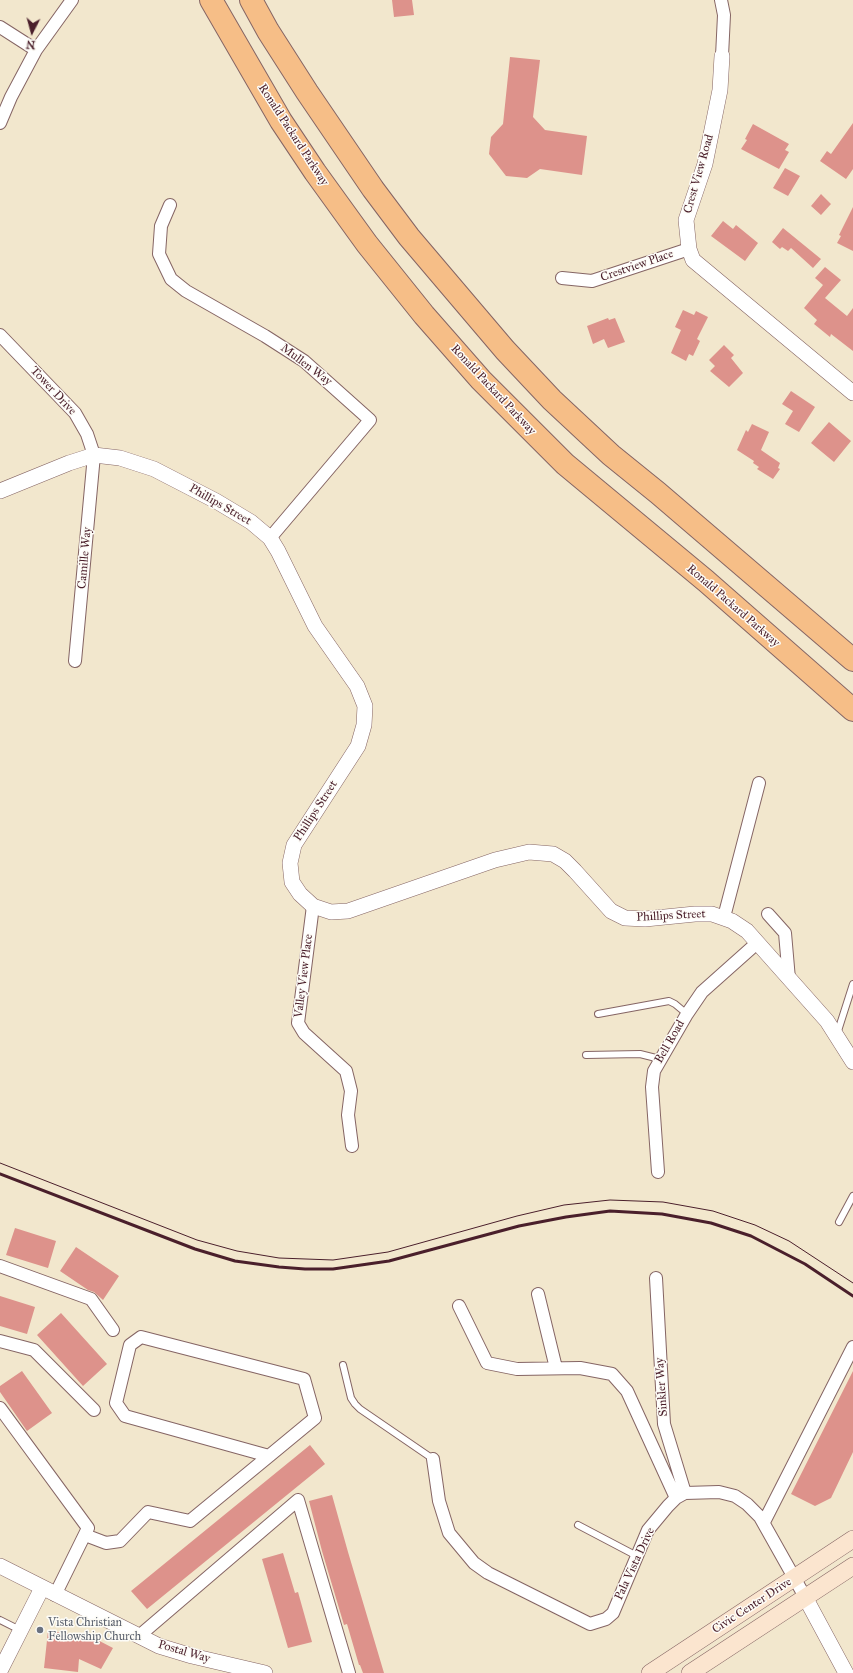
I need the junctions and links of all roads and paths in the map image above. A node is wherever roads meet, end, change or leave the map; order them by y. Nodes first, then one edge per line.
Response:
1 (72, 0) edge
2 (211, 0) edge
3 (251, 0) edge
4 (721, 0) edge
5 (0, 28) edge
6 (36, 50) junction
7 (722, 56) joint
8 (0, 123) edge
9 (170, 205) dead end
10 (688, 249) junction
11 (562, 278) dead end
12 (0, 336) edge
13 (853, 393) edge
14 (94, 455) junction
15 (0, 491) edge
16 (270, 538) junction
17 (853, 660) edge
18 (75, 661) dead end
19 (833, 692) junction
20 (853, 710) edge
21 (853, 715) edge
22 (759, 783) dead end
23 (313, 906) junction
24 (768, 914) dead end
25 (724, 917) junction
26 (757, 943) junction
27 (789, 979) junction
28 (853, 984) edge
29 (598, 1014) dead end
30 (687, 1014) junction
31 (836, 1035) junction
32 (586, 1055) dead end
33 (660, 1058) junction
34 (853, 1062) edge
35 (352, 1146) dead end
36 (658, 1172) dead end
37 (853, 1196) edge
38 (839, 1222) dead end
39 (0, 1266) edge
40 (656, 1278) dead end
41 (538, 1294) dead end
42 (459, 1306) dead end
43 (113, 1330) dead end
44 (0, 1341) edge
45 (853, 1347) edge
46 (343, 1365) dead end
47 (556, 1368) junction
48 (0, 1408) edge
49 (94, 1410) dead end
50 (269, 1456) junction
51 (433, 1459) joint
52 (681, 1496) junction
53 (764, 1522) junction
54 (578, 1525) dead end
55 (84, 1535) junction
56 (853, 1539) edge
57 (637, 1556) junction
58 (0, 1566) edge
59 (853, 1566) edge
60 (795, 1578) junction
61 (42, 1588) junction
62 (55, 1595) junction
63 (805, 1597) junction
64 (0, 1620) edge
65 (20, 1630) junction
66 (139, 1636) junction
67 (247, 1670) edge
68 (0, 1671) edge
69 (265, 1673) edge
70 (349, 1673) edge
71 (650, 1673) edge
72 (690, 1673) edge
73 (846, 1673) edge

1 - 6 street
2 - 19 highway, Ronald Packard Parkway
3 - 17 highway
4 - 7 street, Crest View Road
5 - 6 street
6 - 8 street
7 - 10 street, Crest View Road
9 - 16 street, Mullen Way
10 - 11 street, Crestview Place
10 - 13 street
12 - 14 street, Tower Drive
14 - 15 street, Phillips Street
14 - 16 street, Phillips Street
14 - 18 street, Camille Way
16 - 23 street, Phillips Street
19 - 20 highway, Ronald Packard Parkway
19 - 21 highway
22 - 25 street
23 - 25 street, Phillips Street
23 - 35 street, Valley View Place
24 - 27 street
25 - 26 street, Phillips Street
26 - 27 street, Phillips Street
26 - 30 street, Bell Road
27 - 31 street, Phillips Street
28 - 31 lane
29 - 30 lane
30 - 33 street, Bell Road
31 - 34 street, Phillips Street
32 - 33 lane
33 - 36 street, Bell Road
37 - 38 lane
39 - 43 street
40 - 52 street, Sinkler Way
41 - 47 street
42 - 47 street
44 - 49 street
45 - 53 street
46 - 51 lane
47 - 52 street
48 - 55 street
50 - 50 street
50 - 55 street
51 - 57 street, Pala Vista Drive
52 - 53 street
52 - 57 street, Pala Vista Drive
53 - 60 street
54 - 57 lane
55 - 62 street
56 - 60 main road, Civic Center Drive
58 - 61 street, Postal Way
59 - 63 main road, Civic Center Drive
60 - 63 street
60 - 71 main road, Civic Center Drive
61 - 62 street, Postal Way
61 - 65 street
62 - 66 street, Postal Way
63 - 72 main road, Civic Center Drive
63 - 73 street
64 - 65 lane
65 - 68 street
66 - 67 street, Postal Way
66 - 70 street
67 - 69 street, Postal Way

